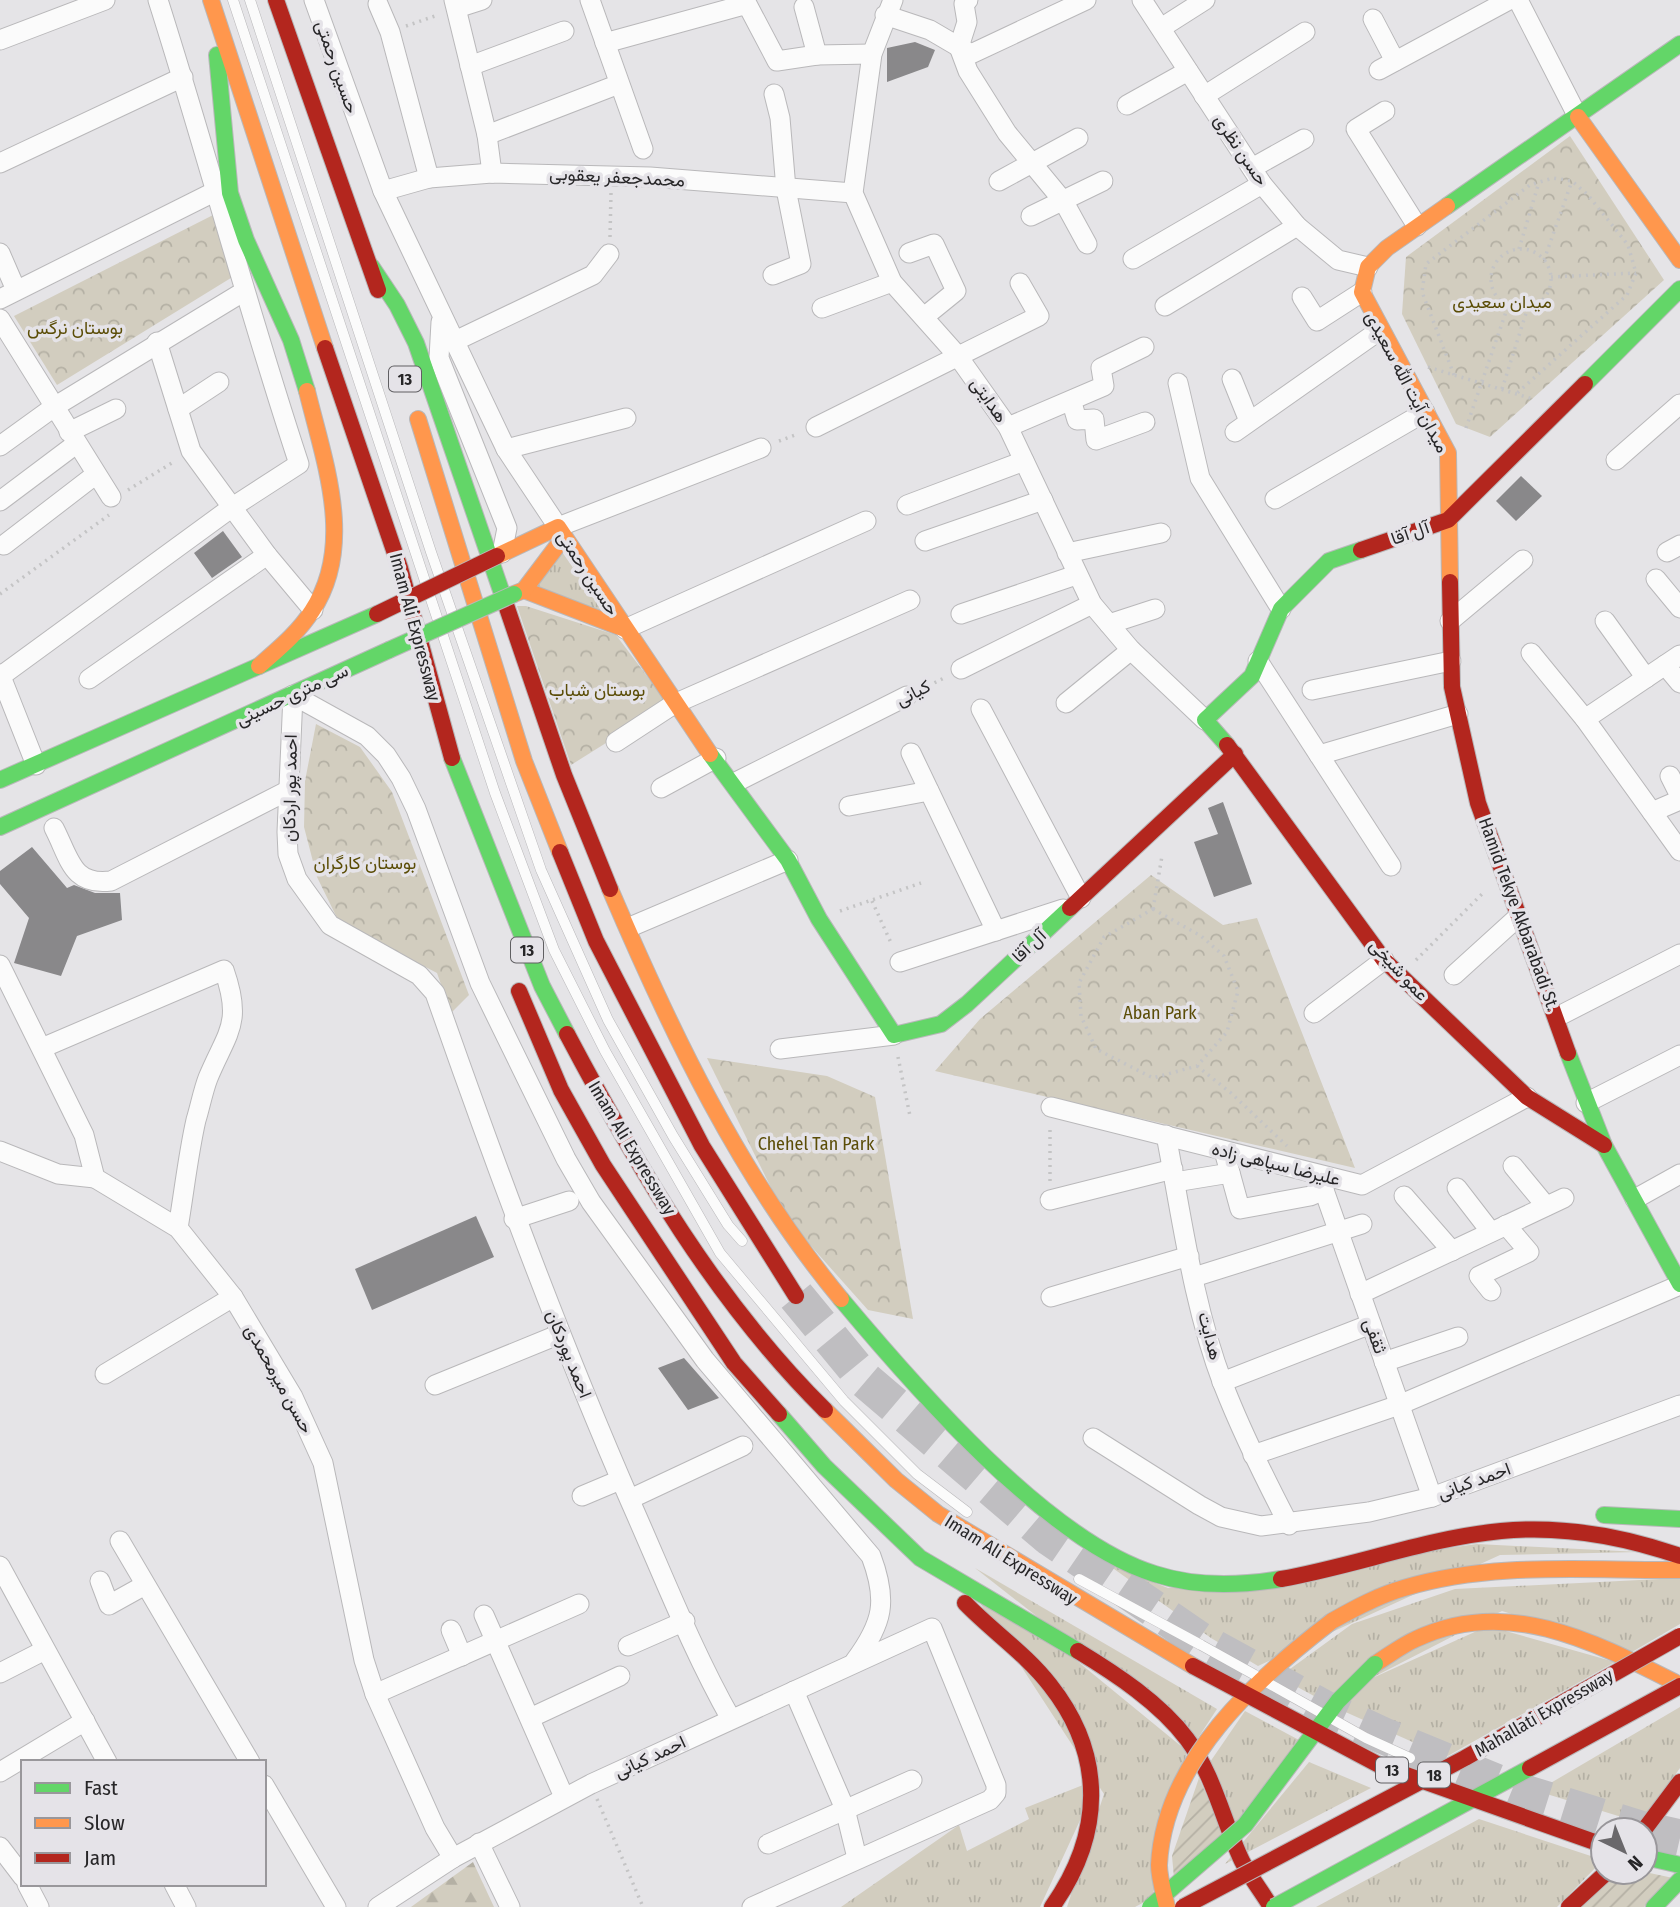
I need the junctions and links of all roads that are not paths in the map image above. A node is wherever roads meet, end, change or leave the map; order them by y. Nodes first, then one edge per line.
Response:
1 (105, 0) edge
2 (158, 0) edge
3 (233, 0) edge
4 (250, 0) edge
5 (276, 0) edge
6 (314, 0) edge
7 (482, 0) edge
8 (590, 0) edge
9 (968, 0) edge
10 (1086, 0) edge
11 (1142, 0) edge
12 (1205, 0) edge
13 (1509, 0) edge
14 (1518, 0) edge
15 (212, 3) edge
16 (378, 4) dead end
17 (456, 4) edge
18 (804, 7) dead end
19 (889, 8) edge
20 (1373, 19) dead end
21 (1161, 28) junction
22 (564, 32) dead end
23 (1305, 32) dead end
24 (1, 37) edge
25 (605, 43) junction
26 (1680, 44) edge
27 (959, 47) junction
28 (872, 54) junction
29 (817, 55) junction
30 (470, 66) junction
31 (1188, 71) junction
32 (183, 78) junction
33 (619, 84) junction
34 (774, 94) dead end
35 (1205, 96) junction
36 (1127, 105) dead end
37 (1385, 111) dead end
38 (1578, 117) junction
39 (487, 135) junction
40 (1078, 138) dead end
41 (1304, 139) dead end
42 (643, 149) dead end
43 (0, 163) edge
44 (1034, 163) junction
45 (492, 173) junction
46 (1257, 176) junction
47 (429, 178) junction
48 (999, 181) dead end
49 (1103, 181) dead end
50 (786, 189) junction
51 (383, 191) junction
52 (214, 192) junction
53 (853, 194) junction
54 (1064, 202) junction
55 (1031, 216) dead end
56 (1297, 226) junction
57 (1417, 226) junction
58 (1087, 244) dead end
59 (0, 253) edge
60 (909, 253) dead end
61 (609, 254) road end
62 (1133, 259) dead end
63 (1680, 260) edge
64 (371, 265) junction
65 (1368, 267) junction
66 (773, 275) dead end
67 (892, 282) junction
68 (1020, 283) dead end
69 (1680, 289) edge
70 (243, 292) junction
71 (1362, 292) junction
72 (8, 295) edge
73 (1302, 297) dead end
74 (1165, 306) dead end
75 (822, 309) dead end
76 (924, 317) junction
77 (442, 318) junction
78 (0, 319) edge
79 (1380, 330) junction
80 (391, 331) dead end
81 (157, 342) junction
82 (453, 342) junction
83 (1144, 347) dead end
84 (957, 355) junction
85 (1232, 379) dead end
86 (219, 382) dead end
87 (1178, 383) dead end
88 (1072, 403) junction
89 (1680, 404) edge
90 (54, 407) junction
91 (178, 409) junction
92 (415, 409) dead end
93 (116, 410) dead end
94 (1426, 412) junction
95 (626, 418) dead end
96 (1144, 422) dead end
97 (816, 427) road end
98 (1009, 427) junction
99 (72, 438) junction
100 (0, 446) edge
101 (761, 448) road end
102 (506, 449) junction
103 (1616, 460) dead end
104 (1024, 461) junction
105 (95, 475) junction
106 (111, 497) road end
107 (1275, 499) dead end
108 (1043, 500) junction
109 (0, 501) edge
110 (907, 505) dead end
111 (231, 508) junction
112 (1448, 520) junction
113 (866, 521) dead end
114 (561, 532) junction
115 (1161, 533) dead end
116 (926, 541) dead end
117 (4, 545) dead end
118 (1067, 552) junction
119 (500, 554) junction
120 (267, 555) junction
121 (1523, 560) dead end
122 (1076, 575) junction
123 (1656, 579) dead end
124 (519, 592) junction
125 (910, 600) dead end
126 (1092, 604) junction
127 (1281, 608) junction
128 (1680, 608) edge
129 (1155, 609) dead end
130 (313, 610) junction
131 (961, 614) dead end
132 (1450, 621) junction
133 (1605, 621) dead end
134 (1109, 624) junction
135 (625, 629) junction
136 (1131, 650) junction
137 (1531, 653) dead end
138 (1672, 660) edge
139 (1258, 661) junction
140 (1451, 661) junction
141 (259, 666) junction
142 (961, 669) road end
143 (0, 675) edge
144 (89, 678) dead end
145 (1646, 678) junction
146 (1680, 683) edge
147 (1312, 690) dead end
148 (293, 695) junction
149 (907, 696) road end
150 (1066, 703) dead end
151 (674, 704) junction
152 (981, 709) dead end
153 (1458, 714) junction
154 (1585, 719) junction
155 (1205, 720) junction
156 (616, 742) dead end
157 (911, 753) dead end
158 (1235, 754) junction
159 (1319, 755) junction
160 (716, 758) junction
161 (36, 765) junction
162 (455, 768) junction
163 (1670, 776) dead end
164 (0, 780) edge
165 (734, 783) junction
166 (661, 788) dead end
167 (287, 791) junction
168 (929, 791) junction
169 (1680, 798) edge
170 (849, 806) dead end
171 (1652, 812) junction
172 (0, 827) edge
173 (54, 828) dead end
174 (1680, 851) edge
175 (788, 860) junction
176 (1391, 866) dead end
177 (489, 895) dead end
178 (1076, 902) junction
179 (1519, 916) junction
180 (630, 927) dead end
181 (996, 931) junction
182 (1680, 954) edge
183 (1384, 960) junction
184 (900, 962) road end
185 (0, 965) edge
186 (511, 971) dead end
187 (1454, 975) dead end
188 (427, 981) joint
189 (1314, 1013) dead end
190 (1558, 1017) junction
191 (894, 1035) junction
192 (42, 1048) junction
193 (779, 1049) dead end
194 (1680, 1055) edge
195 (1527, 1097) junction
196 (1586, 1103) junction
197 (1051, 1107) road end
198 (1166, 1135) junction
199 (1604, 1145) junction
200 (0, 1151) edge
201 (1224, 1151) junction
202 (1513, 1166) dead end
203 (1230, 1173) junction
204 (1680, 1174) edge
205 (1174, 1176) junction
206 (95, 1178) junction
207 (1321, 1183) junction
208 (1457, 1188) dead end
209 (1404, 1196) dead end
210 (1564, 1198) dead end
211 (1635, 1199) junction
212 (1050, 1200) road end
213 (569, 1201) dead end
214 (1546, 1206) junction
215 (514, 1219) junction
216 (1362, 1224) dead end
217 (178, 1228) junction
218 (1498, 1229) junction
219 (1338, 1232) junction
220 (747, 1247) dead end
221 (1452, 1251) junction
222 (756, 1256) dead end
223 (1189, 1256) junction
224 (1194, 1277) junction
225 (1680, 1284) edge
226 (1491, 1291) dead end
227 (794, 1293) joint
228 (1360, 1294) junction
229 (233, 1297) junction
230 (1051, 1297) dead end
231 (1371, 1324) junction
232 (560, 1334) junction
233 (1458, 1337) dead end
234 (1384, 1362) junction
235 (105, 1374) dead end
236 (915, 1382) junction
237 (1222, 1382) junction
238 (435, 1385) dead end
239 (1399, 1405) junction
240 (1680, 1405) edge
241 (974, 1423) dead end
242 (1093, 1438) dead end
243 (743, 1446) dead end
244 (1253, 1455) junction
245 (824, 1466) junction
246 (620, 1480) junction
247 (582, 1496) dead end
248 (1432, 1497) junction
249 (630, 1499) junction
250 (1591, 1513) dead end
251 (1680, 1519) edge
252 (978, 1520) dead end
253 (1289, 1524) junction
254 (850, 1530) junction
255 (120, 1541) dead end
256 (1680, 1556) edge
257 (1, 1568) edge
258 (934, 1569) junction
259 (1680, 1570) edge
260 (1069, 1574) dead end
261 (100, 1581) dead end
262 (145, 1585) junction
263 (579, 1604) dead end
264 (484, 1615) dead end
265 (685, 1621) junction
266 (450, 1630) dead end
267 (1680, 1636) edge
268 (497, 1640) junction
269 (628, 1646) dead end
270 (45, 1650) junction
271 (463, 1656) junction
272 (855, 1661) junction
273 (0, 1673) edge
274 (620, 1676) dead end
275 (1680, 1686) edge
276 (794, 1691) junction
277 (375, 1694) junction
278 (530, 1718) junction
279 (731, 1719) junction
280 (85, 1721) junction
281 (106, 1760) edge
282 (249, 1760) edge
283 (1416, 1761) dead end
284 (1429, 1766) dead end
285 (0, 1772) edge
286 (1454, 1778) dead end
287 (912, 1780) dead end
288 (1680, 1782) edge
289 (1466, 1784) dead end
290 (266, 1789) edge
291 (564, 1797) junction
292 (845, 1809) junction
293 (1556, 1815) dead end
294 (1654, 1816) edge
295 (1589, 1840) edge
296 (479, 1843) junction
297 (768, 1844) dead end
298 (0, 1847) edge
299 (453, 1858) junction
300 (857, 1858) junction
301 (1659, 1860) edge
302 (1680, 1865) edge
303 (21, 1874) edge
304 (1680, 1880) edge
305 (175, 1886) edge
306 (1592, 1886) edge
307 (186, 1907) edge
308 (336, 1907) edge
309 (378, 1907) edge
310 (510, 1907) edge
311 (752, 1907) edge
312 (1052, 1907) edge
313 (1150, 1907) edge
314 (1167, 1907) edge
315 (1183, 1907) edge
316 (1273, 1907) edge
317 (1569, 1907) edge
318 (1654, 1907) edge

1 - 24 street
2 - 32 street
3 - 252 lane
4 - 220 lane
5 - 64 main road
6 - 51 street, حسین رحمتی
7 - 17 street
8 - 25 street
9 - 27 street
10 - 27 street
11 - 21 street, حسن نظری
12 - 21 street
13 - 20 street
14 - 38 street
15 - 130 main road
15 - 162 main road, Imam Ali Expressway / 13
16 - 47 street
17 - 30 street
18 - 29 street
19 - 27 street
19 - 28 street
21 - 31 street, حسن نظری
22 - 30 street
23 - 35 street
25 - 29 street
25 - 33 street
26 - 38 main road
27 - 44 street
28 - 29 street
28 - 53 street
30 - 39 street
31 - 35 street, حسن نظری
31 - 36 street
32 - 43 street
32 - 52 street
33 - 39 street
33 - 42 street
34 - 50 street
35 - 46 street, حسن نظری
37 - 57 street
38 - 57 main road
38 - 63 main road
39 - 45 street
40 - 44 street
41 - 46 street
44 - 48 street
44 - 54 street
45 - 47 street, محمدجعفر یعقوبی
45 - 50 street, محمدجعفر یعقوبی
46 - 56 street, حسن نظری
46 - 62 street
47 - 51 street, محمدجعفر یعقوبی
49 - 54 street
50 - 53 street, محمدجعفر یعقوبی
50 - 66 street
51 - 77 street, حسین رحمتی
52 - 70 street
52 - 72 street
53 - 67 street, هدایتی
54 - 55 street
54 - 58 street
56 - 65 street, حسن نظری
56 - 74 street
57 - 65 main road
59 - 72 street
60 - 76 street
61 - 82 street
64 - 80 main road
64 - 236 main road
65 - 71 main road, میدان آیت الله سعیدی
67 - 75 street
67 - 76 street, هدایتی
68 - 84 street
69 - 112 main road
70 - 81 street
70 - 111 street
71 - 73 street
71 - 79 main road, میدان آیت الله سعیدی
76 - 84 street, هدایتی
77 - 82 street, حسین رحمتی
77 - 119 street
78 - 90 street
79 - 85 street
79 - 94 main road, میدان آیت الله سعیدی
81 - 90 street
81 - 91 street
82 - 102 street, حسین رحمتی
83 - 88 street
84 - 97 street
84 - 98 street, هدایتی
86 - 91 street
87 - 127 street
88 - 96 street
88 - 98 street
89 - 103 street
90 - 99 street
90 - 100 street
91 - 111 street
92 - 227 main road, 13
93 - 99 street
94 - 107 street
94 - 112 main road, میدان آیت الله سعیدی
95 - 102 street
98 - 104 street, هدایتی
99 - 105 street
99 - 109 street
101 - 114 street
102 - 114 street, حسین رحمتی
104 - 108 street, هدایتی
104 - 110 street
105 - 106 street
105 - 117 street
108 - 116 street
108 - 118 street, هدایتی
111 - 120 street
111 - 143 street
112 - 127 main road, آل آقا
112 - 132 main road, Hamid Tekye Akbarabadi St.
113 - 135 street
114 - 119 main road
114 - 124 main road, سی متری حسینی
114 - 135 main road, حسین رحمتی
115 - 118 street
118 - 122 street, هدایتی
119 - 141 main road, bridge
120 - 130 street
120 - 144 street
121 - 132 street
122 - 126 street, هدایتی
122 - 131 street
123 - 128 street
124 - 135 main road
124 - 148 main road, سی متری حسینی, bridge
125 - 151 street
126 - 134 street, هدایتی
126 - 142 street
127 - 139 main road, آل آقا
129 - 134 street
130 - 141 main road
132 - 140 main road, Hamid Tekye Akbarabadi St.
133 - 145 street
134 - 136 street, هدایتی
135 - 151 main road, حسین رحمتی
136 - 150 street
136 - 155 street, هدایتی
137 - 154 street
138 - 145 street
138 - 146 street
139 - 155 main road, آل آقا
139 - 159 street
140 - 147 street
140 - 153 main road, Hamid Tekye Akbarabadi St.
141 - 161 main road
143 - 161 street
145 - 154 street
148 - 167 street, احمد پور اردکان
148 - 172 main road, سی متری حسینی
148 - 254 street
149 - 165 street, کیانی
151 - 156 street
151 - 160 main road, حسین رحمتی
152 - 178 street
153 - 159 street
153 - 179 main road, Hamid Tekye Akbarabadi St.
154 - 171 street
155 - 158 main road, عمو شیخی
157 - 168 street
158 - 178 main road, آل آقا
158 - 183 main road, عمو شیخی
159 - 176 street
160 - 165 main road, حسین رحمتی
160 - 166 street
161 - 164 main road
162 - 177 main road
162 - 295 main road, Imam Ali Expressway / 13, bridge
163 - 169 street
165 - 175 main road, حسین رحمتی
167 - 173 street
167 - 188 street, احمد پور اردکان
168 - 170 street
168 - 181 street
169 - 171 street
171 - 174 street
175 - 180 street
175 - 191 main road, حسین رحمتی
178 - 181 street
178 - 191 main road, آل آقا
179 - 187 street
179 - 190 main road, Hamid Tekye Akbarabadi St.
181 - 184 street
182 - 190 street
183 - 189 street
183 - 195 main road, عمو شیخی
185 - 192 street
186 - 245 main road
188 - 215 street, احمد پوردکان
190 - 196 main road, Hamid Tekye Akbarabadi St.
191 - 193 street, آل آقا
192 - 206 street
192 - 217 street
194 - 196 street
195 - 199 main road, عمو شیخی
195 - 207 street, علیرضا سپاهی زاده
196 - 199 main road, Hamid Tekye Akbarabadi St.
197 - 198 street, علیرضا سپاهی زاده
198 - 201 street, علیرضا سپاهی زاده
198 - 205 street, هدایت
199 - 211 main road, Hamid Tekye Akbarabadi St.
200 - 206 street
201 - 203 street
201 - 207 street, علیرضا سپاهی زاده
202 - 214 street
203 - 205 street
203 - 207 street
204 - 211 street
205 - 212 street
205 - 223 street, هدایت
206 - 217 street, حسن میرمحمدی
207 - 219 street, ثقفی
208 - 218 street
209 - 221 street
210 - 214 street
211 - 225 main road, Hamid Tekye Akbarabadi St.
213 - 215 street
214 - 218 street
215 - 232 street, احمد پوردکان
216 - 219 street
217 - 229 street, حسن میرمحمدی
218 - 221 street
218 - 226 street
219 - 224 street
219 - 228 street, ثقفی
221 - 228 street
222 - 227 lane
223 - 224 street, هدایت
223 - 230 street
224 - 237 street, هدایت
225 - 239 street
228 - 231 street, ثقفی
229 - 235 street
229 - 277 street, حسن میرمحمدی
231 - 234 street, ثقفی
231 - 237 street
232 - 238 street
232 - 246 street, احمد پوردکان
233 - 234 street
234 - 239 street, ثقفی
236 - 241 main road
236 - 256 main road
237 - 244 street, هدایت
239 - 244 street
239 - 248 street, ثقفی
240 - 248 street, احمد کیانی
242 - 253 street, احمد کیانی
243 - 249 street
244 - 253 street, هدایت
245 - 254 lane
245 - 258 main road
246 - 247 street
246 - 249 street, احمد پوردکان
248 - 253 street, احمد کیانی
249 - 265 street, احمد پوردکان
250 - 251 main road
254 - 272 street
255 - 262 street
257 - 270 street
258 - 312 main road
258 - 316 main road
259 - 314 main road, bridge
260 - 283 lane, bridge
261 - 262 street
262 - 282 street
263 - 268 street
264 - 268 street
265 - 269 street
265 - 279 street, احمد پوردکان
266 - 271 street
267 - 315 main road, Mahallati Expressway / 18, bridge
268 - 271 street
268 - 278 street
270 - 273 street
270 - 280 street
271 - 277 street
272 - 276 street, احمد کیانی
272 - 300 street, احمد کیانی
274 - 278 street
275 - 313 main road, bridge
275 - 316 main road, 18, bridge
276 - 279 street, احمد کیانی
276 - 292 street
277 - 299 street, حسن میرمحمدی
278 - 291 street
279 - 291 street, احمد کیانی
280 - 281 street
280 - 285 street
284 - 286 lane
287 - 292 street
288 - 294 main road
289 - 293 lane
290 - 308 street
291 - 296 street, احمد کیانی
292 - 297 street
292 - 300 street
296 - 299 street, احمد کیانی
296 - 310 street
298 - 303 street
299 - 309 street, احمد کیانی
300 - 311 street
301 - 302 main road
304 - 318 main road
305 - 307 street
306 - 317 main road

